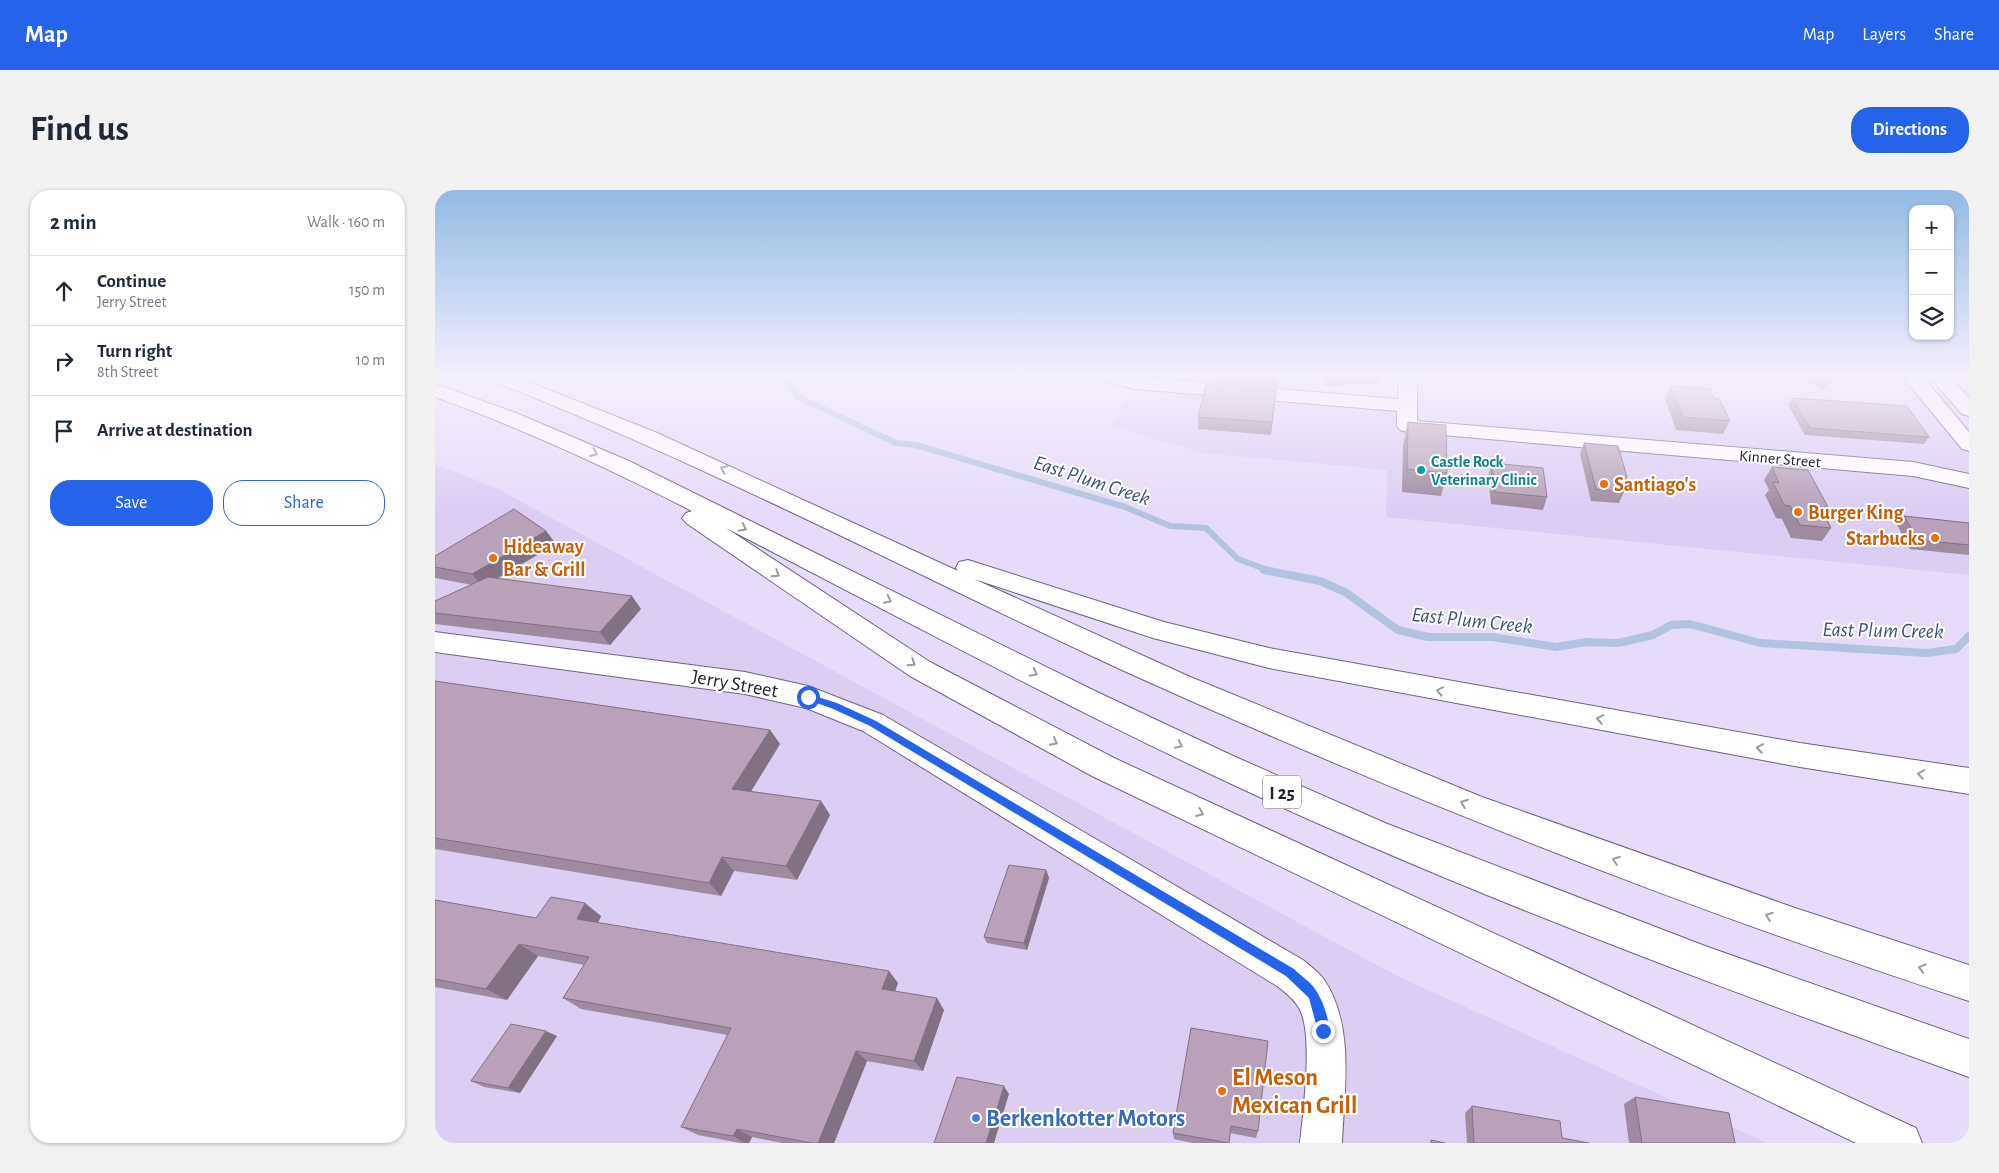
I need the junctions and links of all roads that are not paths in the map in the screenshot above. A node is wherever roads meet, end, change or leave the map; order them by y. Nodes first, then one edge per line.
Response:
1 (519, 421) edge
2 (615, 421) edge
3 (1459, 421) edge
4 (1950, 421) edge
5 (1969, 444) edge
6 (621, 466) junction
7 (1913, 469) junction
8 (1969, 470) edge
9 (1969, 481) edge
10 (800, 505) junction
11 (435, 642) edge
12 (1969, 781) edge
13 (1969, 983) edge
14 (1969, 1058) edge
15 (1321, 1143) edge
16 (1901, 1143) edge

1 -> 6 main road, I 25
10 -> 2 main road
3 - 7 main road, Kinner Street
4 - 5 main road
6 -> 14 main road, I 25
6 -> 16 main road
7 - 8 main road, Kinner Street
7 - 9 main road, Kinner Street
12 -> 10 main road
13 -> 10 main road
11 - 15 main road, Jerry Street

